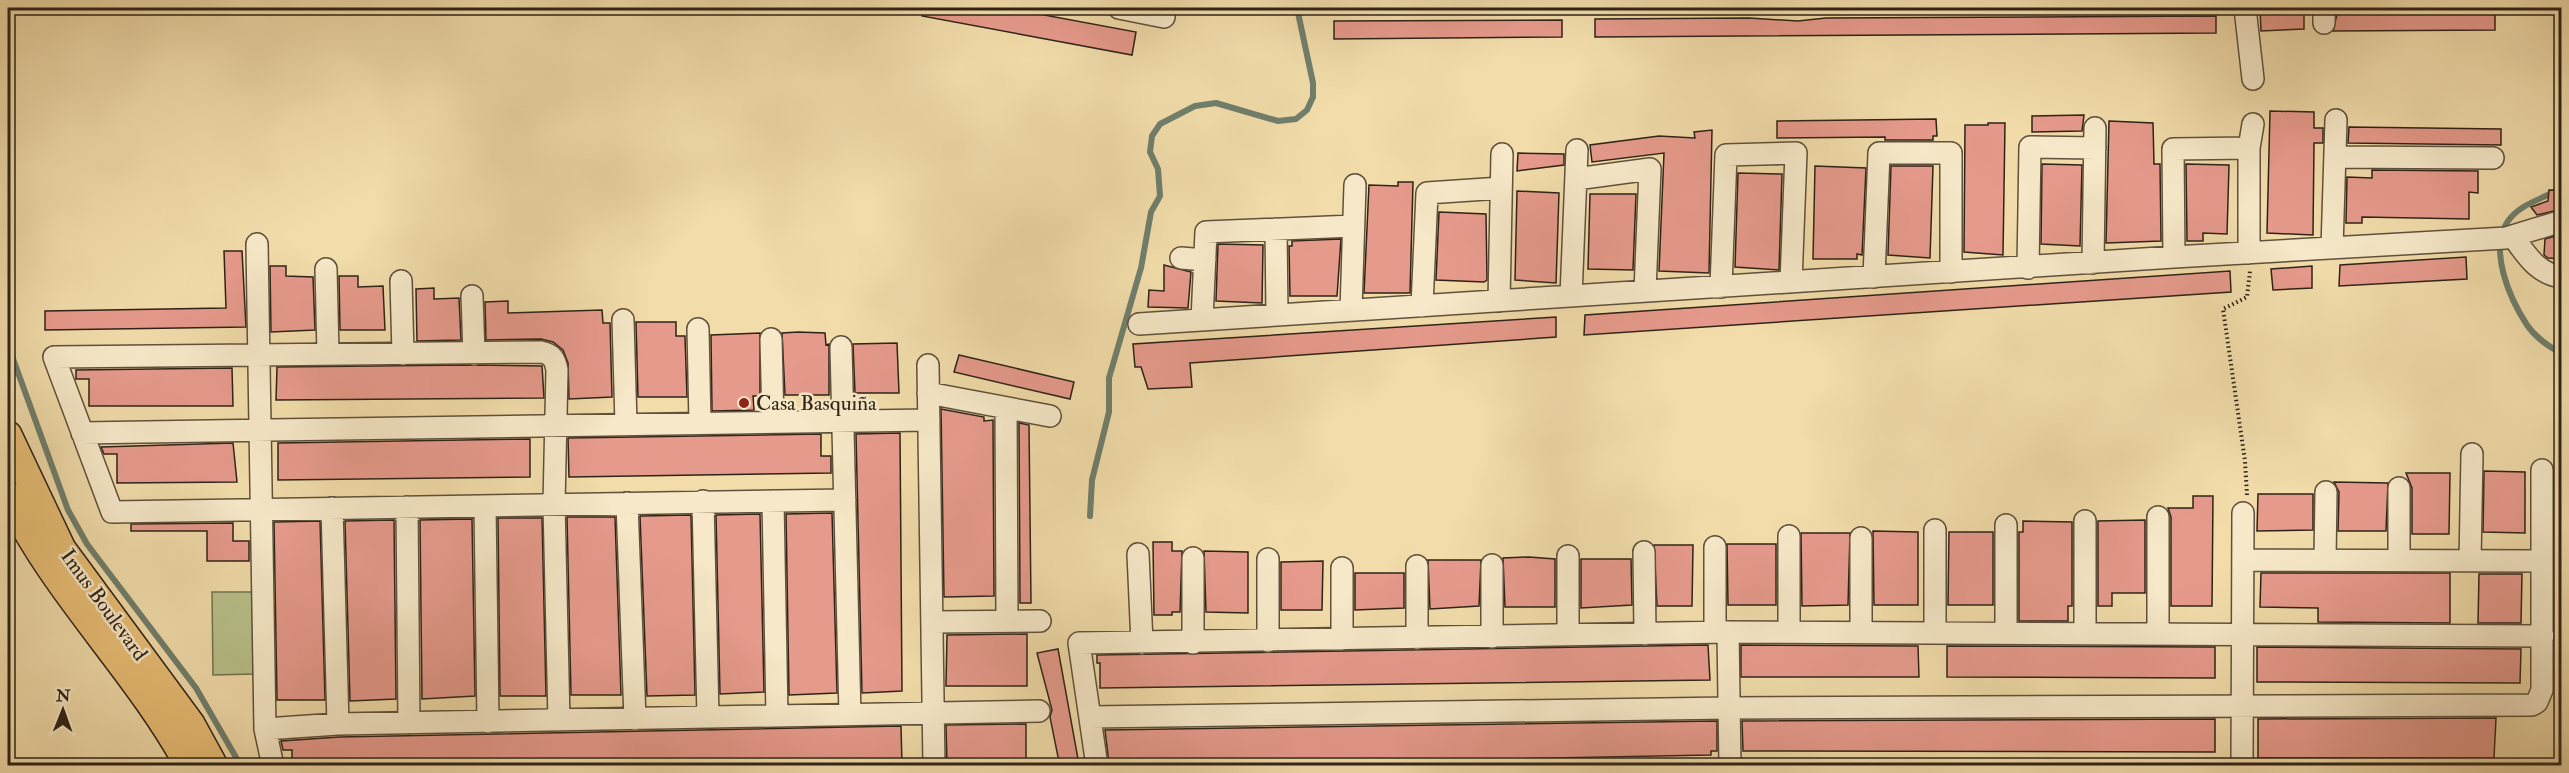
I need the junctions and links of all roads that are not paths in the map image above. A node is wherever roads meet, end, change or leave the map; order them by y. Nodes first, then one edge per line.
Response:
1 (1119, 8) edge
2 (1164, 8) edge
3 (2245, 8) edge
4 (2253, 80) dead end
5 (2336, 120) dead end
6 (2253, 124) dead end
7 (2248, 148) junction
8 (1578, 150) dead end
9 (1502, 154) dead end
10 (2335, 157) junction
11 (2493, 158) dead end
12 (1576, 179) junction
13 (1355, 185) dead end
14 (1501, 188) junction
15 (2562, 221) edge
16 (1353, 226) junction
17 (1276, 229) junction
18 (2510, 238) junction
19 (257, 244) dead end
20 (2332, 248) junction
21 (2249, 253) junction
22 (2174, 257) junction
23 (1181, 258) dead end
24 (1205, 260) junction
25 (2093, 263) junction
26 (2028, 268) junction
27 (326, 269) dead end
28 (1951, 272) junction
29 (1874, 277) junction
30 (2562, 277) edge
31 (401, 281) dead end
32 (1791, 282) junction
33 (1721, 287) junction
34 (1645, 291) junction
35 (472, 296) dead end
36 (1571, 296) junction
37 (1499, 301) junction
38 (1422, 306) junction
39 (1352, 310) junction
40 (1276, 315) junction
41 (624, 320) dead end
42 (1202, 320) junction
43 (1139, 324) dead end
44 (698, 329) dead end
45 (771, 339) dead end
46 (841, 347) dead end
47 (258, 353) junction
48 (328, 354) junction
49 (403, 354) junction
50 (474, 354) junction
51 (928, 365) dead end
52 (928, 393) junction
53 (1006, 408) junction
54 (1050, 416) dead end
55 (929, 420) junction
56 (843, 421) junction
57 (773, 422) junction
58 (700, 423) junction
59 (555, 424) junction
60 (626, 424) junction
61 (260, 430) junction
62 (82, 433) junction
63 (8, 435) edge
64 (2472, 454) dead end
65 (2542, 470) dead end
66 (2399, 488) dead end
67 (2326, 492) dead end
68 (8, 495) edge
69 (844, 500) junction
70 (703, 501) junction
71 (773, 501) junction
72 (627, 503) junction
73 (554, 504) junction
74 (485, 506) junction
75 (406, 507) junction
76 (332, 508) junction
77 (261, 510) junction
78 (2243, 513) road end
79 (2158, 517) dead end
80 (2085, 521) dead end
81 (2006, 525) dead end
82 (1935, 530) dead end
83 (1789, 536) dead end
84 (1861, 538) dead end
85 (1715, 547) dead end
86 (1644, 552) dead end
87 (1138, 554) dead end
88 (1568, 556) dead end
89 (1193, 558) dead end
90 (1268, 559) dead end
91 (2243, 560) junction
92 (2325, 560) junction
93 (2399, 561) junction
94 (2470, 561) junction
95 (2542, 561) junction
96 (1492, 565) dead end
97 (1417, 566) dead end
98 (1342, 568) dead end
99 (1007, 621) junction
100 (1040, 621) dead end
101 (932, 622) junction
102 (1722, 632) junction
103 (1789, 632) junction
104 (1861, 632) junction
105 (1935, 633) junction
106 (2006, 633) junction
107 (2085, 633) junction
108 (2158, 633) junction
109 (1645, 634) junction
110 (2243, 634) junction
111 (1568, 635) junction
112 (2543, 636) junction
113 (1492, 637) junction
114 (1417, 638) junction
115 (1342, 639) junction
116 (1268, 641) junction
117 (1142, 643) junction
118 (1193, 643) junction
119 (2242, 707) junction
120 (1729, 708) junction
121 (1039, 711) dead end
122 (934, 713) junction
123 (850, 715) junction
124 (777, 716) junction
125 (708, 717) junction
126 (1090, 717) junction
127 (635, 719) junction
128 (559, 720) junction
129 (488, 722) junction
130 (409, 723) junction
131 (338, 724) junction
132 (265, 729) junction
133 (189, 765) edge
134 (214, 765) edge
135 (273, 765) edge
136 (934, 765) edge
137 (1097, 765) edge
138 (1730, 765) edge
139 (2242, 765) edge

1 - 2 street
3 - 4 street
5 - 10 street
6 - 7 street
7 - 21 street
7 - 22 street
8 - 12 street
9 - 14 street
10 - 11 street
10 - 20 street
12 - 34 street
12 - 36 street
13 - 16 street
14 - 37 street
14 - 38 street
15 - 18 street
16 - 17 street
16 - 39 street
17 - 24 street
17 - 40 street
18 - 20 street
18 - 30 street
19 - 47 street
20 - 21 street
21 - 22 street
22 - 25 street
23 - 24 street
24 - 42 street
25 - 26 street
25 - 26 street
26 - 28 street
27 - 48 street
28 - 29 street
28 - 29 street
29 - 32 street
31 - 49 street
32 - 33 street
32 - 33 street
33 - 34 street
34 - 36 street
35 - 50 street
36 - 37 street
37 - 38 street
38 - 39 street
39 - 40 street
40 - 42 street
41 - 60 street
42 - 43 street
44 - 58 street
45 - 57 street
46 - 56 street
47 - 48 street
47 - 61 street
47 - 62 street
48 - 49 street
49 - 50 street
50 - 59 street
51 - 52 street
52 - 53 street
52 - 55 street
53 - 54 street
53 - 99 street
55 - 56 street
55 - 101 street
56 - 57 street
56 - 69 street
57 - 58 street
58 - 60 street
59 - 60 street
59 - 61 street
59 - 73 street
61 - 62 street
61 - 77 street
62 - 77 street
63 - 134 main road, Imus Boulevard
64 - 94 street
65 - 95 street
66 - 93 street
67 - 92 street
68 - 133 main road, Imus Boulevard
69 - 71 street
69 - 123 street
70 - 71 street
70 - 72 street
70 - 125 street
71 - 124 street
72 - 73 street
72 - 127 street
73 - 74 street
73 - 128 street
74 - 75 street
74 - 129 street
75 - 76 street
75 - 130 street
76 - 77 street
76 - 131 street
77 - 132 street
78 - 91 street
79 - 108 street
80 - 107 street
81 - 106 street
82 - 105 street
83 - 103 street
84 - 104 street
85 - 102 street
86 - 109 street
87 - 117 street
88 - 111 street
89 - 118 street
90 - 116 street
91 - 92 street
91 - 110 street
92 - 93 street
93 - 94 street
94 - 95 street
95 - 112 street
96 - 113 street
97 - 114 street
98 - 115 street
99 - 100 street
99 - 101 street
101 - 122 street
102 - 103 street
102 - 109 street
102 - 120 street
103 - 104 street
104 - 105 street
105 - 106 street
106 - 107 street
107 - 108 street
108 - 110 street
109 - 111 street
110 - 112 street
110 - 119 street
111 - 113 street
112 - 119 street
113 - 114 street
114 - 115 street
115 - 116 street
116 - 118 street
117 - 118 street
117 - 126 street
119 - 120 street
119 - 139 street
120 - 126 street
120 - 138 street
121 - 122 street
122 - 123 street
122 - 136 street
123 - 124 street
124 - 125 street
125 - 127 street
126 - 137 street
127 - 128 street
128 - 129 street
129 - 130 street
130 - 131 street
131 - 132 street
132 - 135 street

